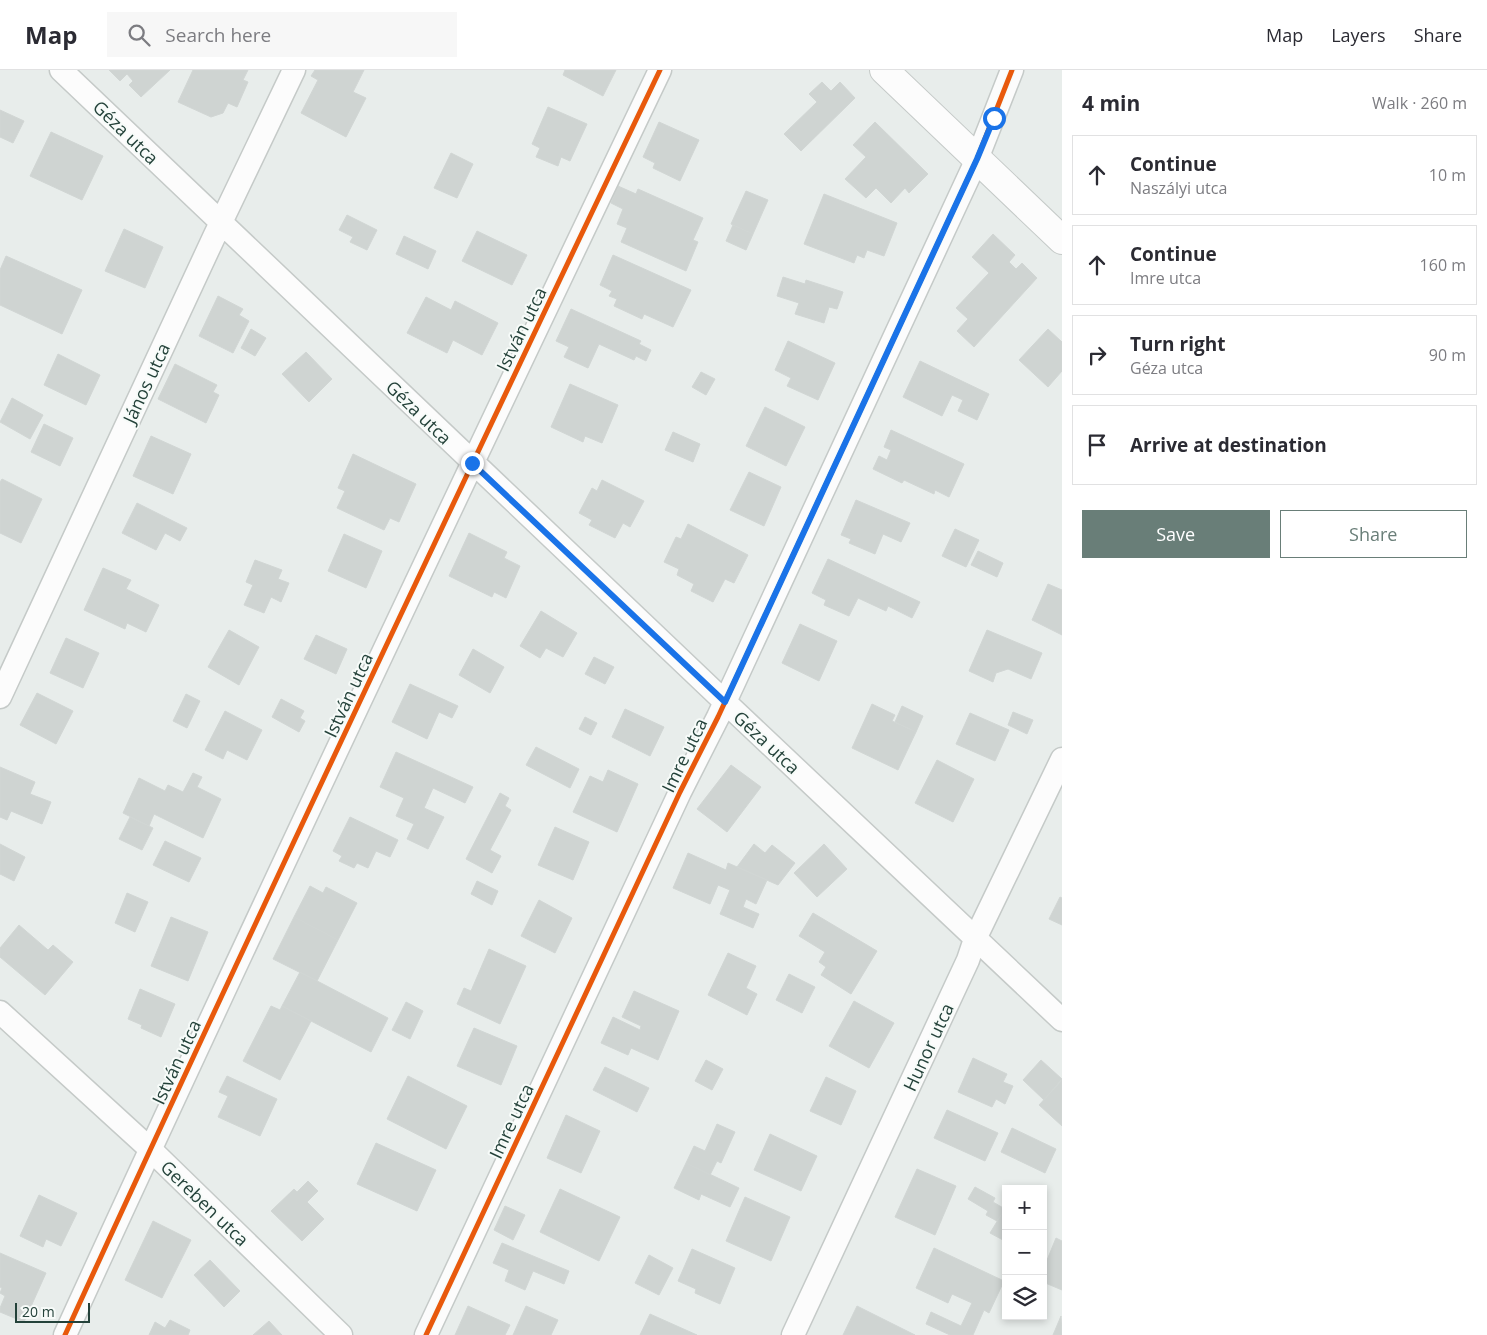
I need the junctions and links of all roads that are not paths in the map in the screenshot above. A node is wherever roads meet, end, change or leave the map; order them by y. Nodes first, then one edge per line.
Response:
1 (61, 70) edge
2 (294, 70) edge
3 (660, 70) edge
4 (884, 70) edge
5 (1012, 70) edge
6 (977, 159) junction
7 (221, 222) junction
8 (1062, 240) edge
9 (472, 463) junction
10 (0, 697) edge
11 (725, 702) junction
12 (1062, 759) edge
13 (975, 939) junction
14 (0, 1012) edge
15 (1062, 1020) edge
16 (150, 1149) junction
17 (65, 1335) edge
18 (340, 1335) edge
19 (426, 1335) edge
20 (793, 1335) edge

1 - 7 street, Géza utca
2 - 7 street, János utca
3 - 9 street, István utca
4 - 6 street
5 - 6 street, Imre utca
6 - 8 street
6 - 11 street, Imre utca
7 - 9 street, Géza utca
7 - 10 street, János utca
9 - 11 street, Géza utca
9 - 16 street, István utca
11 - 13 street, Géza utca
11 - 19 street, Imre utca
12 - 13 street, Hunor utca
13 - 15 street, Géza utca
13 - 20 street, Hunor utca
14 - 16 street, Gereben utca
16 - 17 street, István utca
16 - 18 street, Gereben utca

